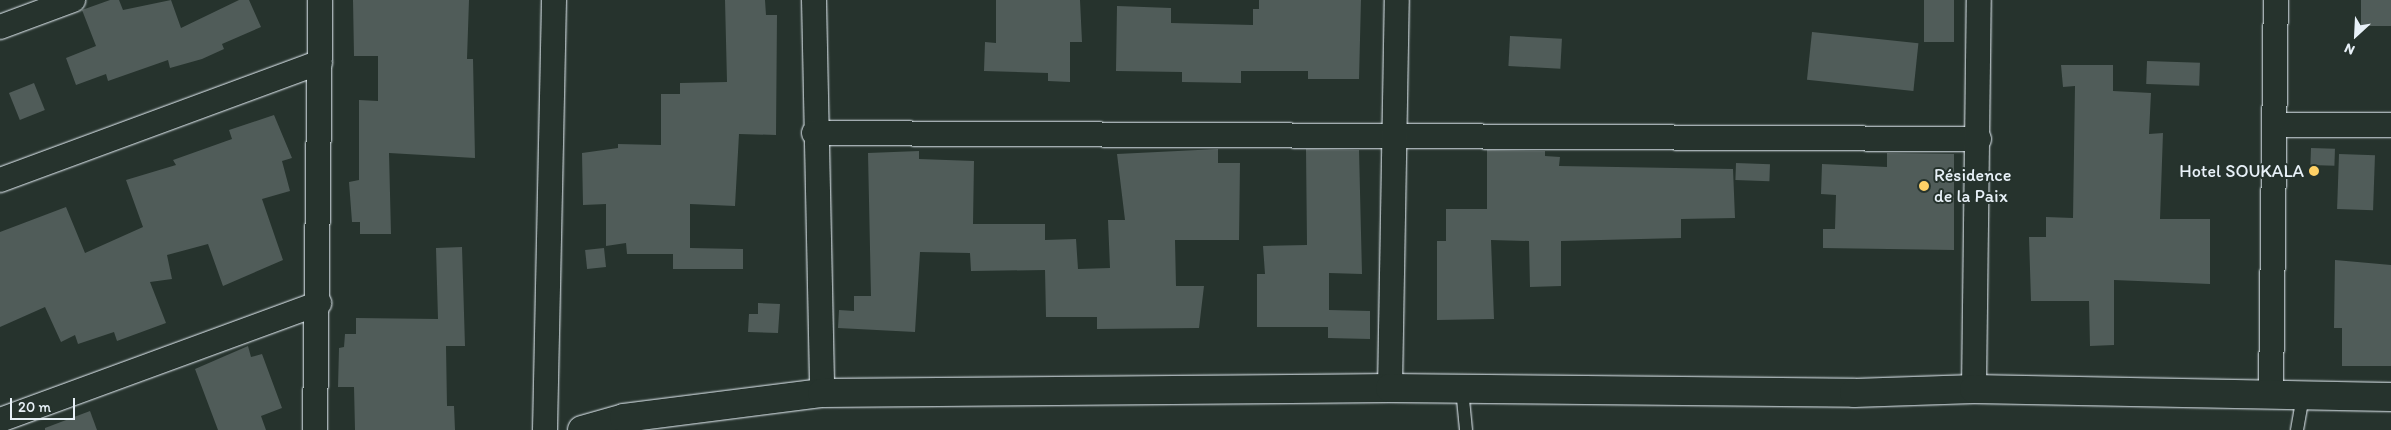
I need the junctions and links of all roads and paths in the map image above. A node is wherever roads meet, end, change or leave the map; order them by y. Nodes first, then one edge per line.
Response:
1 (73, 0) edge
2 (320, 0) edge
3 (554, 0) edge
4 (814, 0) edge
5 (1398, 0) edge
6 (1979, 0) edge
7 (2276, 0) edge
8 (0, 27) edge
9 (320, 62) junction
10 (2275, 125) junction
11 (2391, 125) edge
12 (814, 133) junction
13 (1398, 133) junction
14 (1979, 139) junction
15 (0, 180) edge
16 (319, 303) junction
17 (1390, 388) junction
18 (1462, 388) junction
19 (1974, 389) junction
20 (822, 393) junction
21 (2271, 394) junction
22 (2303, 395) junction
23 (2391, 397) edge
24 (0, 420) edge
25 (315, 430) edge
26 (545, 430) edge
27 (582, 430) edge
28 (1466, 430) edge
29 (2297, 430) edge

1 - 8 street
2 - 9 street
3 - 26 street
4 - 12 street
5 - 13 street
6 - 14 street
7 - 10 street
9 - 15 street
9 - 16 street
10 - 11 street
10 - 21 street
12 - 13 street
12 - 20 street
13 - 14 street
13 - 17 street
14 - 19 street
16 - 24 street
16 - 25 street
17 - 18 street
17 - 20 street
18 - 19 street
18 - 28 lane
19 - 21 street
20 - 27 street
21 - 22 street
22 - 23 street
22 - 29 lane

